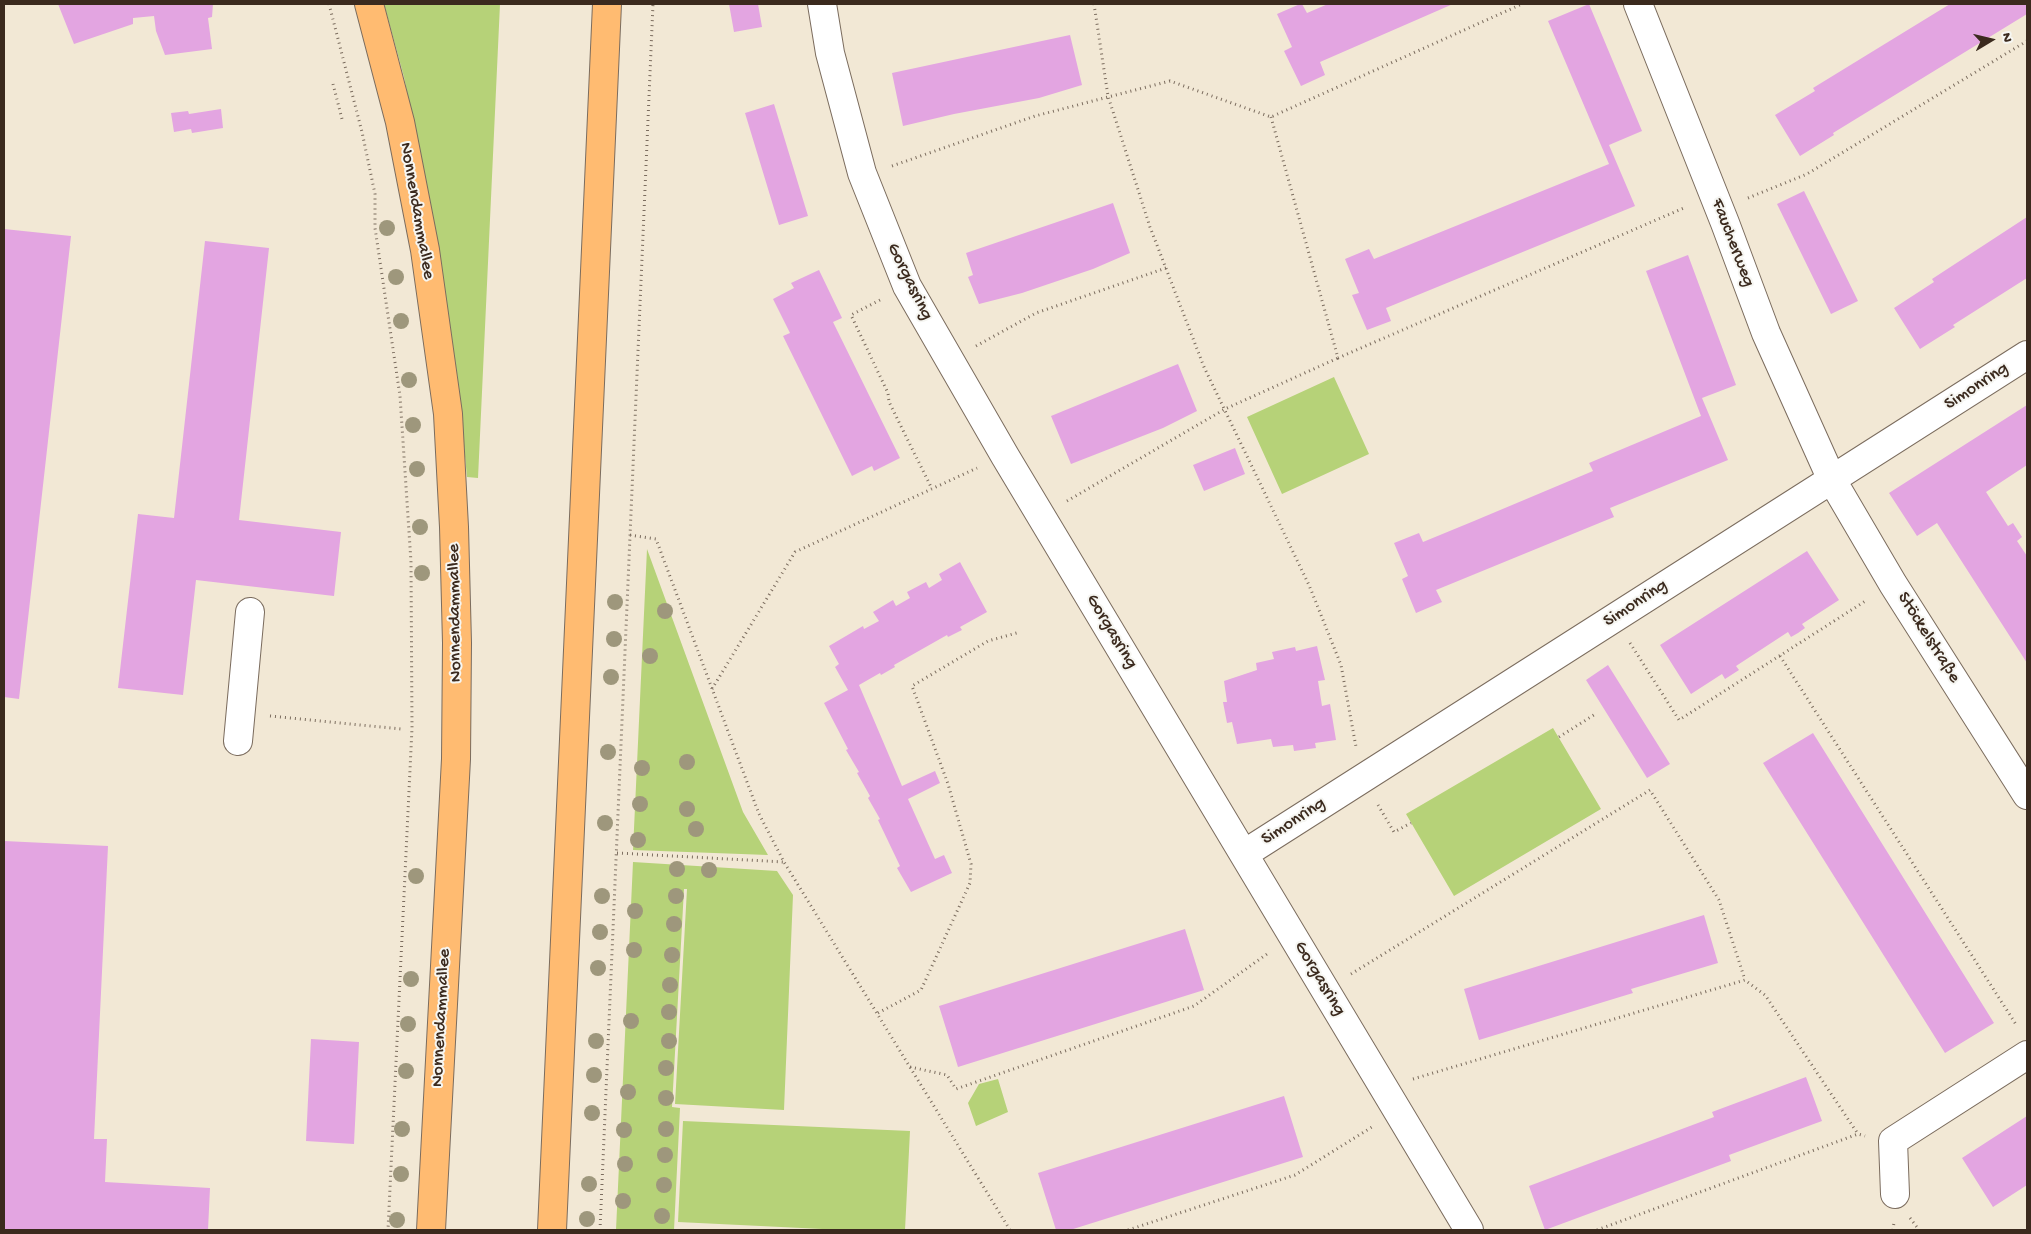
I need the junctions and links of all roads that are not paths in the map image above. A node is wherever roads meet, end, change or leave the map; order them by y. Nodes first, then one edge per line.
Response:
1 (369, 4) edge
2 (607, 4) edge
3 (822, 4) edge
4 (1638, 4) edge
5 (2027, 355) edge
6 (1832, 480) junction
7 (250, 612) dead end
8 (238, 741) dead end
9 (2027, 795) edge
10 (1244, 854) junction
11 (2027, 1055) edge
12 (1895, 1194) dead end
13 (430, 1230) edge
14 (552, 1230) edge
15 (1469, 1230) edge

1 - 13 main road, Nonnendammallee
2 - 14 main road
3 - 10 street, Gorgasring
4 - 6 street, Faucherweg
5 - 6 street, Simonring
6 - 9 street, Stöckelstraße
6 - 10 street, Simonring
7 - 8 street
10 - 15 street, Gorgasring
11 - 12 street

